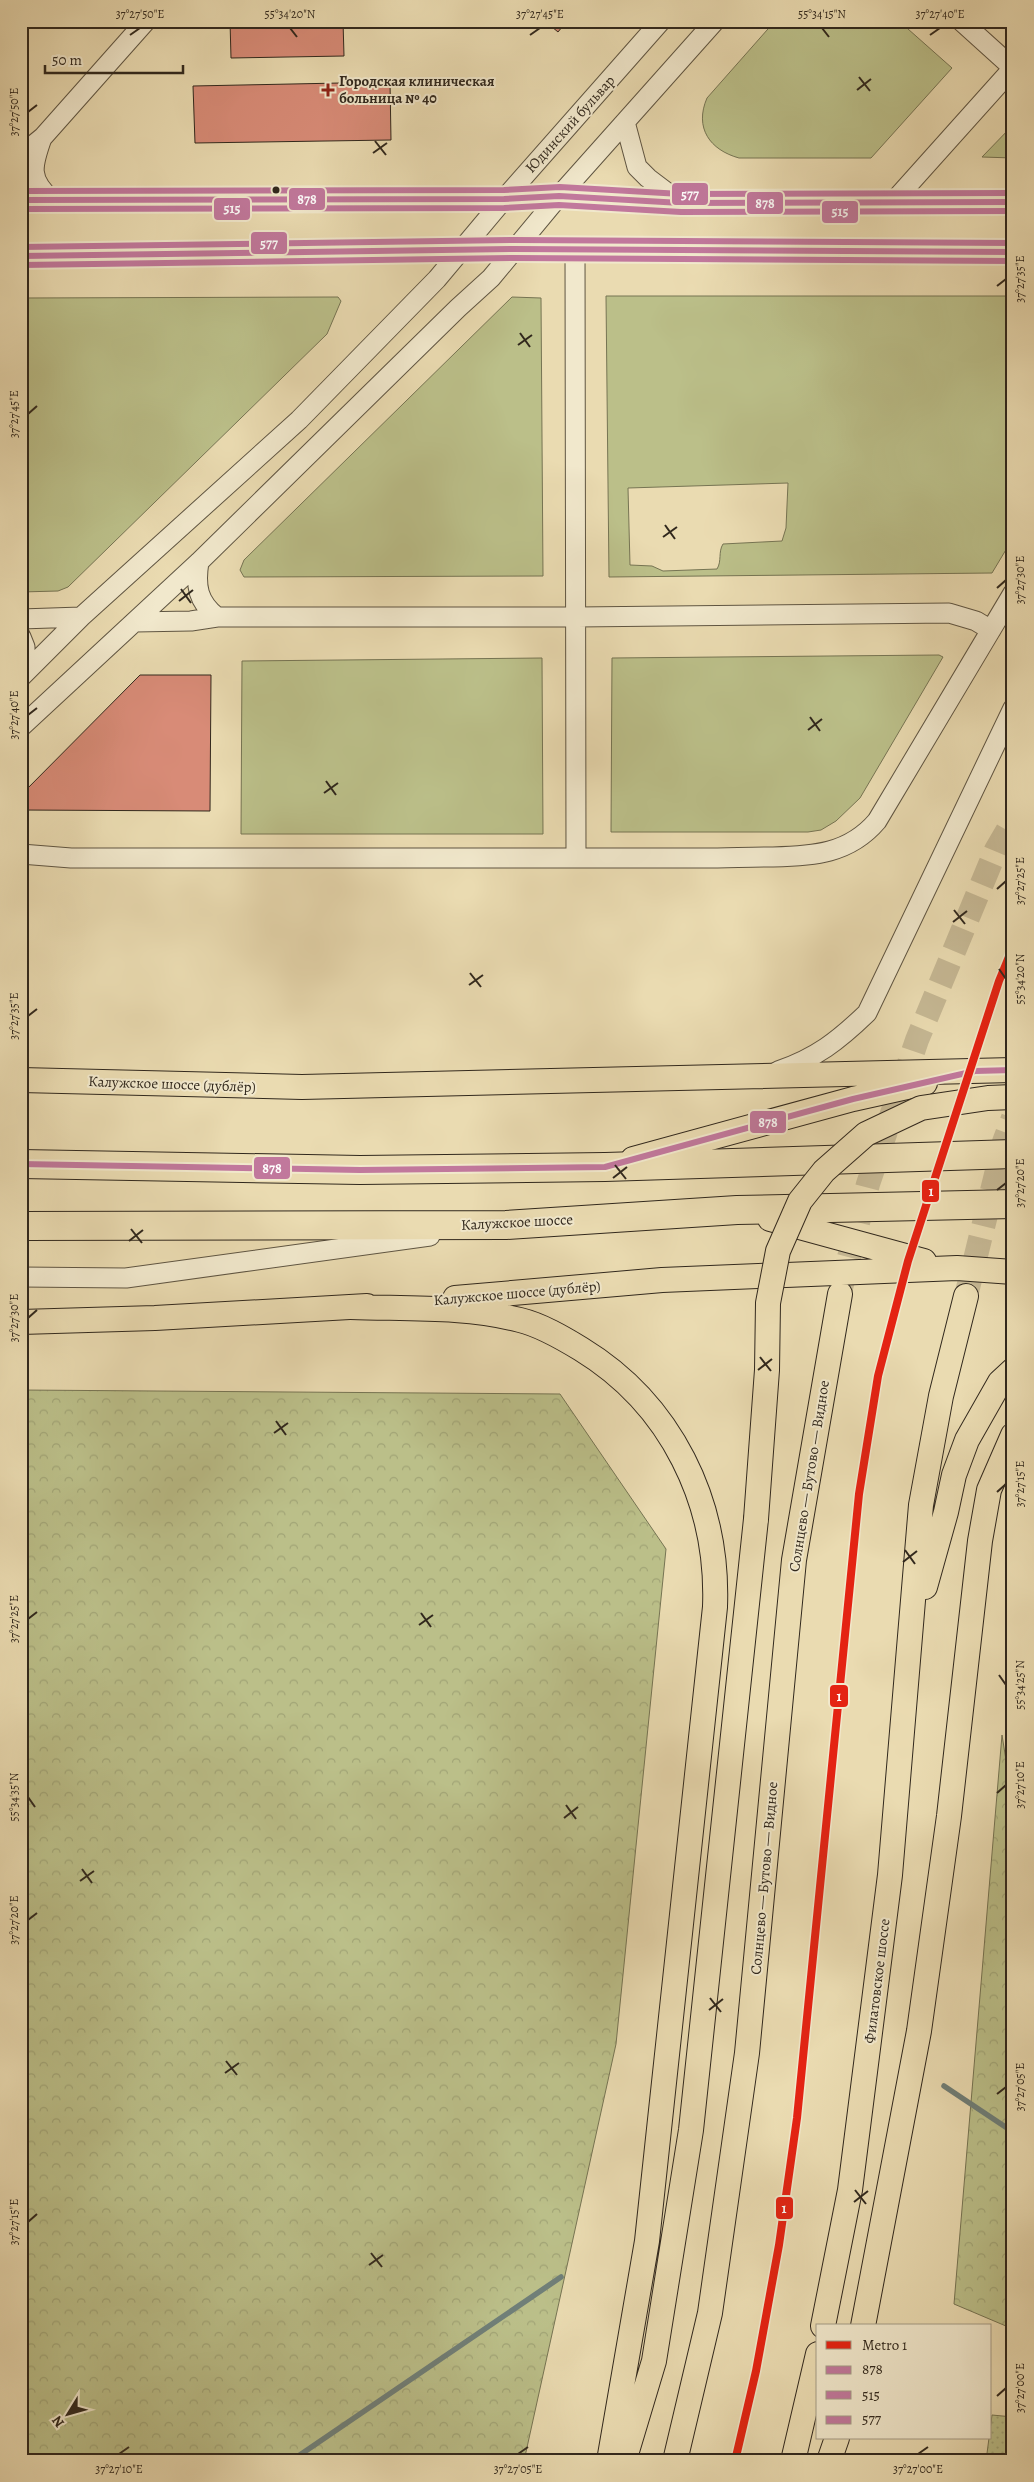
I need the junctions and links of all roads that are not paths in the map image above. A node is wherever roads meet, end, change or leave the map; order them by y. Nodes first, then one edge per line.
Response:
1 (146, 21) edge
2 (661, 21) edge
3 (715, 21) edge
4 (961, 21) edge
5 (1013, 68) edge
6 (625, 122) junction
7 (43, 137) junction
8 (21, 155) edge
9 (559, 196) junction
10 (504, 198) junction
11 (21, 200) edge
12 (52, 200) junction
13 (894, 202) junction
14 (1013, 202) edge
15 (680, 203) junction
16 (515, 249) junction
17 (575, 249) junction
18 (460, 251) junction
19 (1013, 252) edge
20 (21, 256) edge
21 (199, 562) junction
22 (1013, 593) edge
23 (81, 617) junction
24 (217, 617) junction
25 (577, 617) junction
26 (21, 618) edge
27 (135, 622) junction
28 (991, 630) junction
29 (21, 637) edge
30 (23, 675) edge
31 (1013, 708) edge
32 (21, 727) edge
33 (21, 854) edge
34 (576, 858) junction
35 (1013, 1070) edge
36 (975, 1071) junction
37 (764, 1076) junction
38 (21, 1080) edge
39 (1013, 1097) edge
40 (1013, 1154) edge
41 (21, 1164) edge
42 (605, 1167) junction
43 (1013, 1204) edge
44 (738, 1210) junction
45 (506, 1225) junction
46 (21, 1226) edge
47 (957, 1268) junction
48 (1013, 1272) edge
49 (21, 1277) edge
50 (840, 1294) tunnel mouth
51 (966, 1296) tunnel mouth
52 (351, 1307) junction
53 (21, 1322) edge
54 (1013, 1370) edge
55 (1013, 1435) edge
56 (912, 1634) junction
57 (823, 2324) edge
58 (863, 2324) edge
59 (816, 2363) edge
60 (836, 2440) edge
61 (609, 2461) edge
62 (624, 2461) edge
63 (675, 2461) edge
64 (793, 2461) edge
65 (830, 2461) edge

1 - 7 street
2 - 10 street, Юдинский бульвар
3 - 6 street
4 - 5 street
5 - 13 street
6 - 9 street
6 - 15 street
7 - 8 street
7 - 12 street
9 - 10 street
9 - 15 street
9 - 16 street
10 - 12 street
10 - 18 street, Юдинский бульвар
11 - 12 street
13 - 14 street
13 - 15 street
16 - 17 street
16 - 18 street
16 - 21 street
17 - 19 street
17 - 25 street
18 - 20 street
18 - 23 street, Юдинский бульвар
21 - 24 street
21 - 27 street
22 - 28 street
23 - 26 street
23 - 30 street, Юдинский бульвар
24 - 25 street
24 - 27 street
25 - 28 street
25 - 34 street
27 - 32 street
28 - 34 street
29 - 30 street
31 - 37 street
33 - 34 street
35 - 36 main road, Калужское шоссе (дублёр)
36 - 37 main road, Калужское шоссе (дублёр)
36 - 42 main road
37 - 38 main road, Калужское шоссе (дублёр)
39 - 62 main road, bridge
40 - 42 highway
41 - 42 highway
43 - 44 highway, Калужское шоссе
44 - 45 highway, Калужское шоссе
44 - 47 main road
45 - 46 highway, Калужское шоссе
45 - 49 street
47 - 48 main road, Калужское шоссе (дублёр)
47 - 52 main road, Калужское шоссе (дублёр)
50 - 63 main road, Солнцево — Бутово — Видное
51 - 56 main road
52 - 53 main road, Калужское шоссе (дублёр)
52 - 61 main road
54 - 56 main road
55 - 58 main road
56 - 57 main road, Филатовское шоссе
59 - 64 main road
60 - 65 main road

